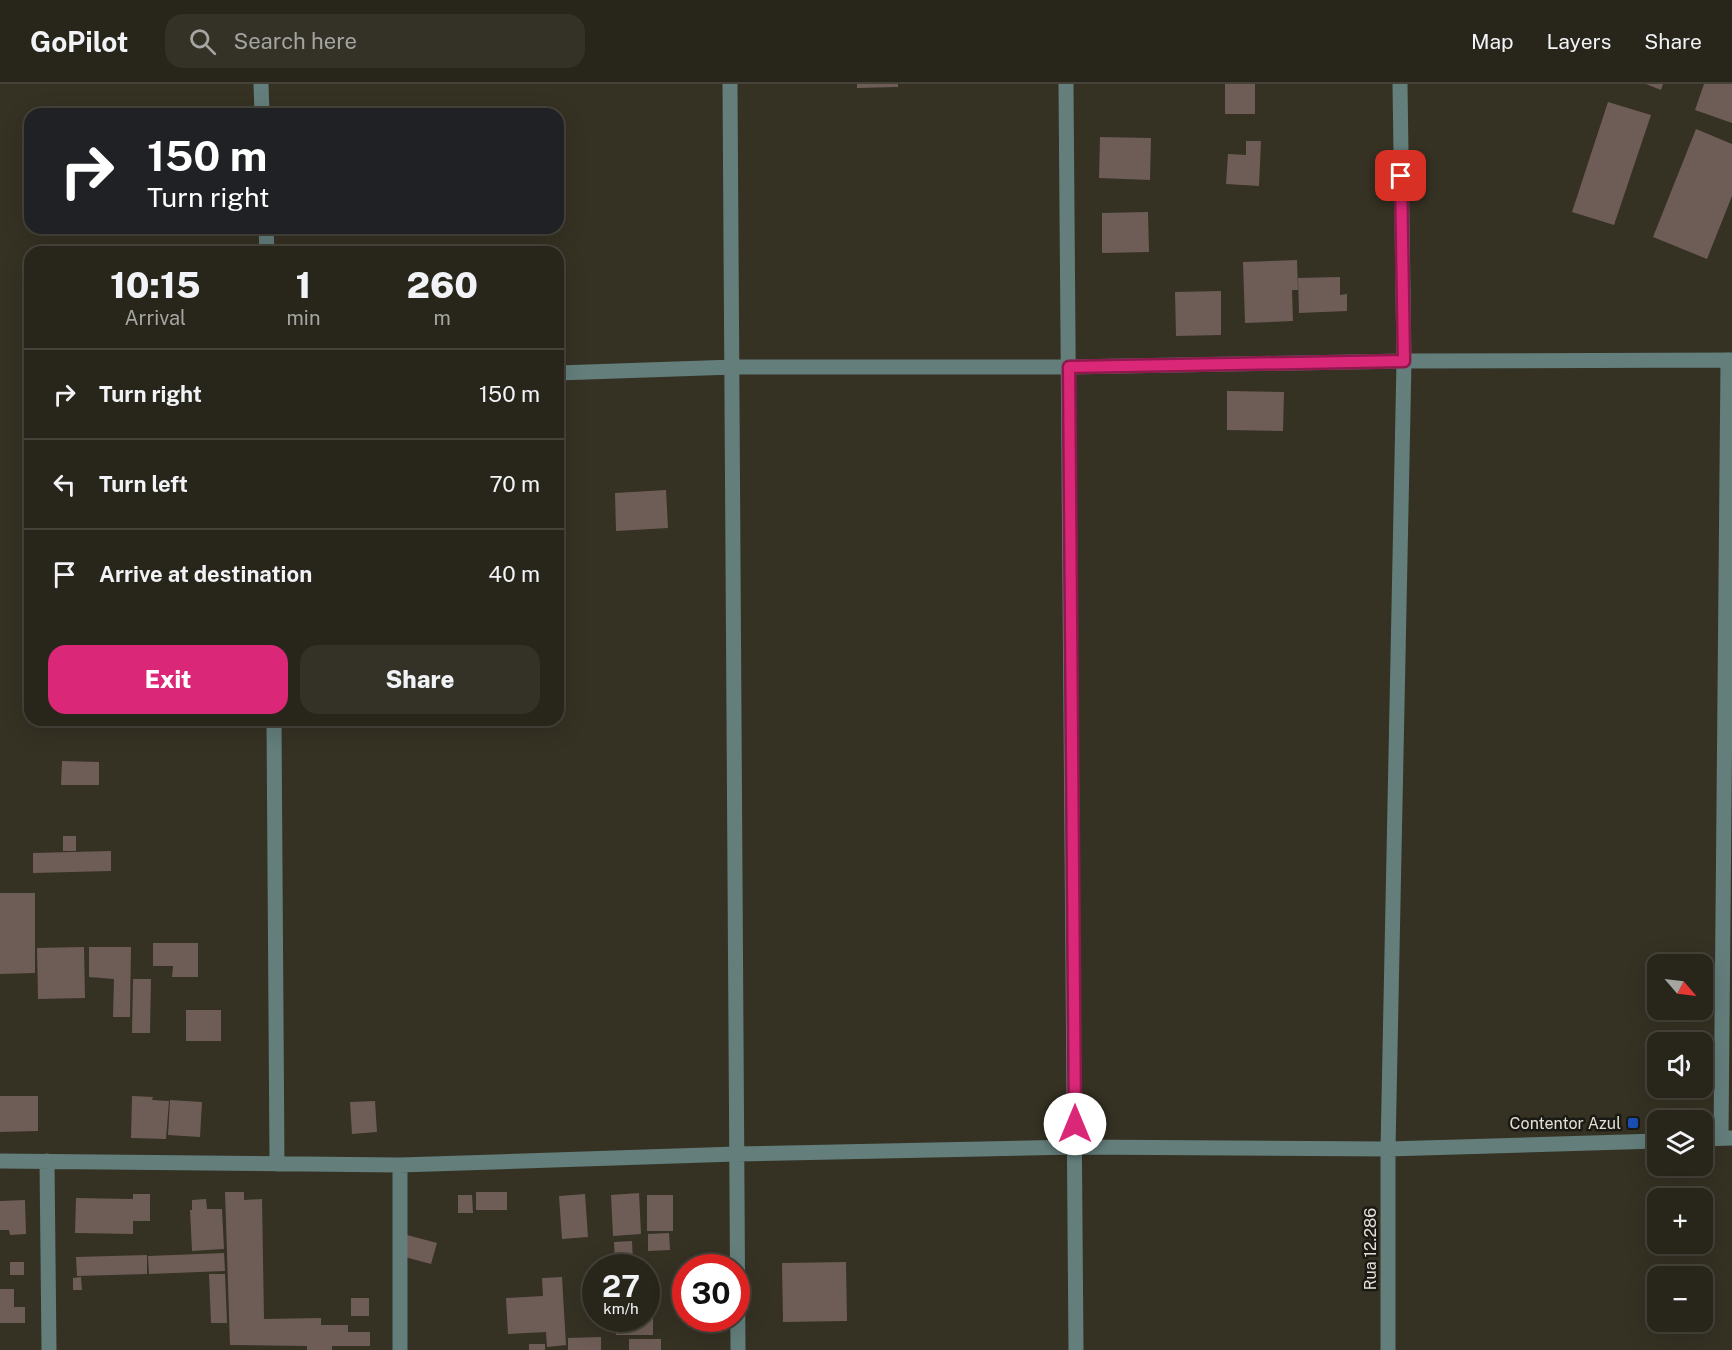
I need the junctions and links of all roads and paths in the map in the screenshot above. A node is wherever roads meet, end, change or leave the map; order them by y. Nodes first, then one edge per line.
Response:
1 (261, 84) edge
2 (730, 84) edge
3 (1066, 84) edge
4 (1400, 84) edge
5 (262, 108) edge
6 (1730, 360) edge
7 (1404, 361) junction
8 (734, 367) junction
9 (1069, 367) junction
10 (564, 373) edge
11 (274, 726) edge
12 (1727, 1138) edge
13 (1647, 1141) edge
14 (1075, 1148) junction
15 (1388, 1149) junction
16 (735, 1154) junction
17 (0, 1161) edge
18 (47, 1161) junction
19 (278, 1164) junction
20 (400, 1165) junction
21 (49, 1350) edge
22 (400, 1350) edge
23 (738, 1350) edge
24 (1076, 1350) edge
25 (1388, 1350) edge

1 - 5 street
2 - 8 street
3 - 9 street
4 - 7 street, Rua 12.286
6 - 7 street
6 - 12 street
7 - 9 street
7 - 15 street, Rua 12.286
8 - 9 street
8 - 10 street
8 - 16 street
9 - 14 street
11 - 19 street
13 - 15 street
14 - 15 street
14 - 16 street
14 - 24 street
15 - 25 street, Rua 12.286
16 - 20 street
16 - 23 street
17 - 18 street
18 - 19 street
18 - 21 street
19 - 20 street
20 - 22 street

